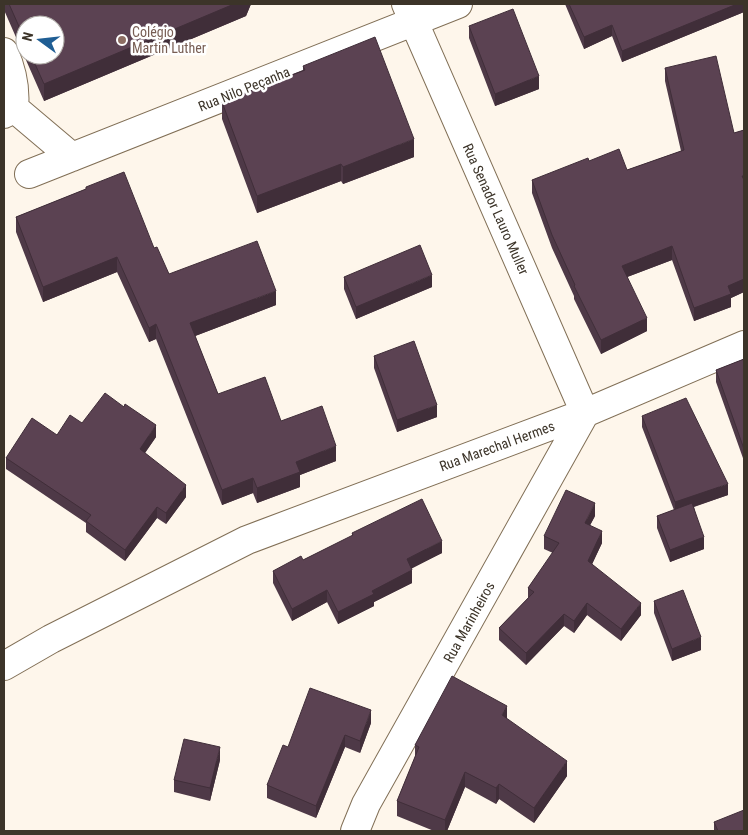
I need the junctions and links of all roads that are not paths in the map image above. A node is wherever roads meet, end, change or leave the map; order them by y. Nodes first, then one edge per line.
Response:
1 (458, 4) edge
2 (410, 13) edge
3 (4, 52) edge
4 (9, 111) edge
5 (72, 157) junction
6 (29, 174) dead end
7 (744, 345) edge
8 (585, 414) junction
9 (4, 666) edge
10 (355, 831) edge

1 - 2 street, Rua Nilo Peçanha
2 - 5 street, Rua Nilo Peçanha
2 - 8 street, Rua Senador Lauro Muller
3 - 4 street
4 - 5 street
5 - 6 street, Rua Nilo Peçanha
7 - 8 street, Rua Marechal Hermes
8 - 9 street, Rua Marechal Hermes
8 - 10 street, Rua Marinheiros

